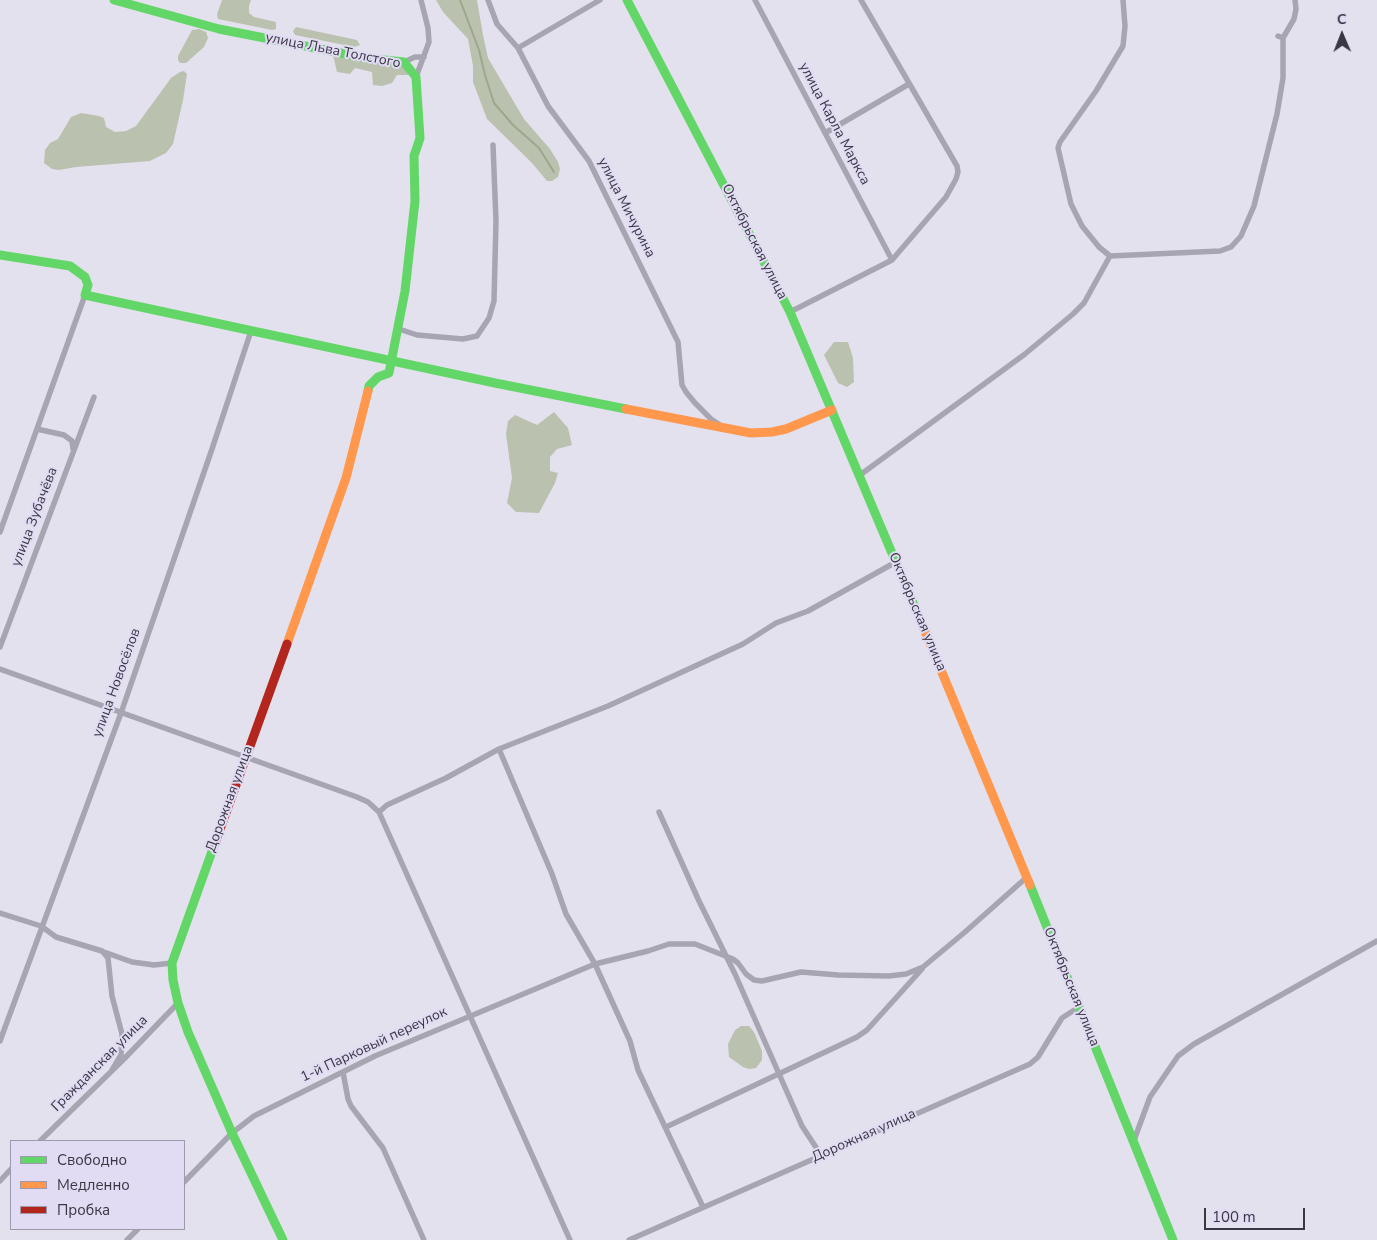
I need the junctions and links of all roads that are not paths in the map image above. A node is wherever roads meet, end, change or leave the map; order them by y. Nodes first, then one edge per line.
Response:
1 (114, 0) edge
2 (421, 0) edge
3 (488, 0) edge
4 (600, 0) edge
5 (627, 0) edge
6 (755, 0) edge
7 (860, 0) edge
8 (1123, 0) edge
9 (1295, 0) edge
10 (518, 48) junction
11 (424, 57) junction
12 (404, 62) junction
13 (416, 77) junction
14 (909, 84) junction
15 (825, 133) junction
16 (493, 145) dead end
17 (0, 255) edge
18 (1110, 256) junction
19 (892, 260) junction
20 (85, 295) junction
21 (790, 312) junction
22 (399, 328) junction
23 (251, 331) junction
24 (392, 360) junction
25 (94, 397) dead end
26 (832, 410) junction
27 (726, 428) junction
28 (37, 429) junction
29 (73, 451) junction
30 (860, 475) junction
31 (0, 532) edge
32 (896, 562) junction
33 (0, 647) edge
34 (0, 669) edge
35 (120, 713) junction
36 (498, 749) junction
37 (245, 758) junction
38 (379, 812) junction
39 (659, 812) dead end
40 (1027, 877) junction
41 (0, 913) edge
42 (42, 926) junction
43 (1377, 941) edge
44 (102, 951) junction
45 (726, 956) junction
46 (172, 962) junction
47 (595, 964) junction
48 (923, 967) junction
49 (178, 1003) junction
50 (1079, 1008) junction
51 (469, 1015) junction
52 (0, 1041) edge
53 (112, 1070) junction
54 (343, 1072) junction
55 (779, 1073) junction
56 (666, 1127) junction
57 (232, 1133) junction
58 (41, 1140) edge
59 (1133, 1143) junction
60 (821, 1155) junction
61 (10, 1170) edge
62 (0, 1181) edge
63 (185, 1181) edge
64 (703, 1206) junction
65 (137, 1230) edge
66 (127, 1240) edge
67 (283, 1240) edge
68 (424, 1240) edge
69 (570, 1240) edge
70 (629, 1240) edge
71 (1173, 1240) edge

1 - 12 street, улица Льва Толстого
2 - 11 street
3 - 10 street, улица Мичурина
4 - 10 street
5 - 21 street, Октябрьская улица
6 - 15 street, улица Карла Маркса
7 - 14 street
8 - 18 street
9 - 18 street
10 - 27 street, улица Мичурина
11 - 12 street
11 - 13 street
12 - 13 street, улица Льва Толстого
13 - 22 street, улица Льва Толстого
14 - 15 street
14 - 19 street
15 - 19 street, улица Карла Маркса
16 - 22 street
17 - 20 street
18 - 30 street
19 - 21 street
20 - 23 street
20 - 28 street, улица Зубачёва
21 - 26 street, Октябрьская улица
22 - 24 street, улица Льва Толстого
23 - 24 street
23 - 35 street, улица Новосёлов
24 - 27 street
24 - 37 street, Дорожная улица
25 - 29 street, улица Зубачёва
26 - 27 street
26 - 30 street, Октябрьская улица
28 - 29 street
28 - 31 street, улица Зубачёва
29 - 33 street, улица Зубачёва
30 - 32 street, Октябрьская улица
32 - 36 street
32 - 40 street, Октябрьская улица
34 - 35 street
35 - 37 street
35 - 42 street, улица Новосёлов
36 - 38 street
36 - 47 street
37 - 38 street
37 - 46 street, Дорожная улица
38 - 51 street
39 - 45 street
40 - 48 street
40 - 50 street, Октябрьская улица
41 - 42 street
42 - 44 street
42 - 52 street, улица Новосёлов
43 - 59 street
44 - 46 street
44 - 53 street
45 - 47 street, 1-й Парковый переулок
45 - 48 street
45 - 55 street
46 - 49 street, Дорожная улица
47 - 51 street, 1-й Парковый переулок
47 - 56 street
48 - 55 street
49 - 53 street, Гражданская улица
49 - 57 street, Дорожная улица
50 - 59 street, Октябрьская улица
50 - 60 street, Дорожная улица
51 - 54 street, 1-й Парковый переулок
51 - 69 street
53 - 58 street, Гражданская улица
54 - 57 street, 1-й Парковый переулок
54 - 68 street
55 - 56 street
55 - 60 street
56 - 64 street
57 - 63 street, 1-й Парковый переулок
57 - 67 street, Дорожная улица
59 - 71 street, Октябрьская улица
60 - 64 street, Дорожная улица
61 - 62 street
64 - 70 street, Дорожная улица
65 - 66 street

